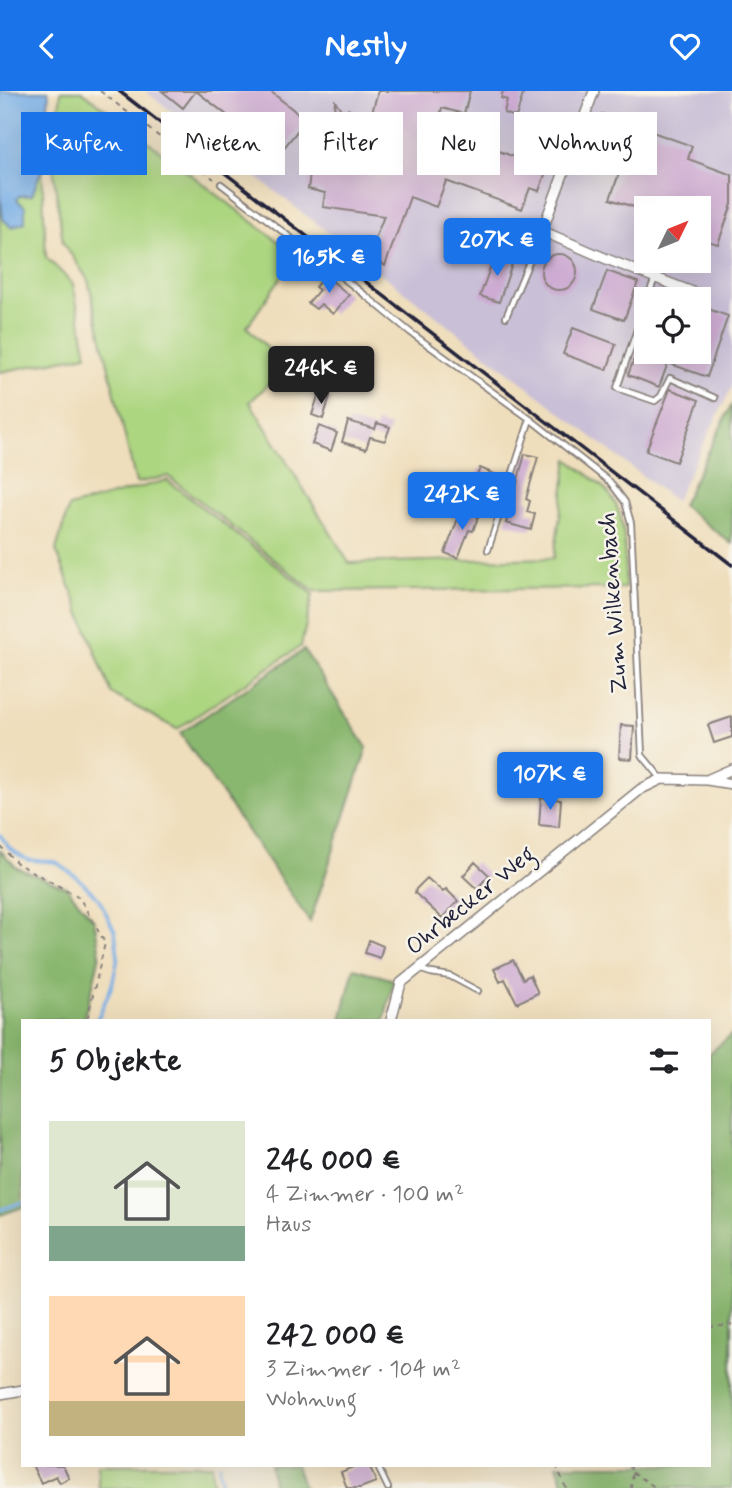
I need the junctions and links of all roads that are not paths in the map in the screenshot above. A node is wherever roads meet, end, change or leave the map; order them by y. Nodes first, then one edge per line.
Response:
1 (594, 91) edge
2 (221, 184) road end
3 (542, 230) junction
4 (656, 277) junction
5 (652, 287) edge
6 (681, 287) edge
7 (506, 317) dead end
8 (634, 337) edge
9 (715, 398) dead end
10 (530, 419) junction
11 (488, 549) dead end
12 (732, 769) edge
13 (662, 779) junction
14 (707, 780) junction
15 (732, 784) edge
16 (418, 968) junction
17 (478, 991) dead end
18 (391, 1019) edge
19 (21, 1390) edge
20 (0, 1394) edge
21 (378, 1467) edge
22 (388, 1488) edge

1 - 3 street
2 - 10 lane, Zum Wilkenbach
3 - 4 street
3 - 7 lane
4 - 5 lane
4 - 6 street
8 - 9 lane
10 - 11 lane
10 - 13 lane, Zum Wilkenbach
12 - 14 street, Ohrbecker Weg
13 - 14 street, Ohrbecker Weg
13 - 16 street, Ohrbecker Weg
14 - 15 street, Ohrbecker Weg
16 - 17 lane
16 - 18 street, Ohrbecker Weg
19 - 20 street
21 - 22 lane

